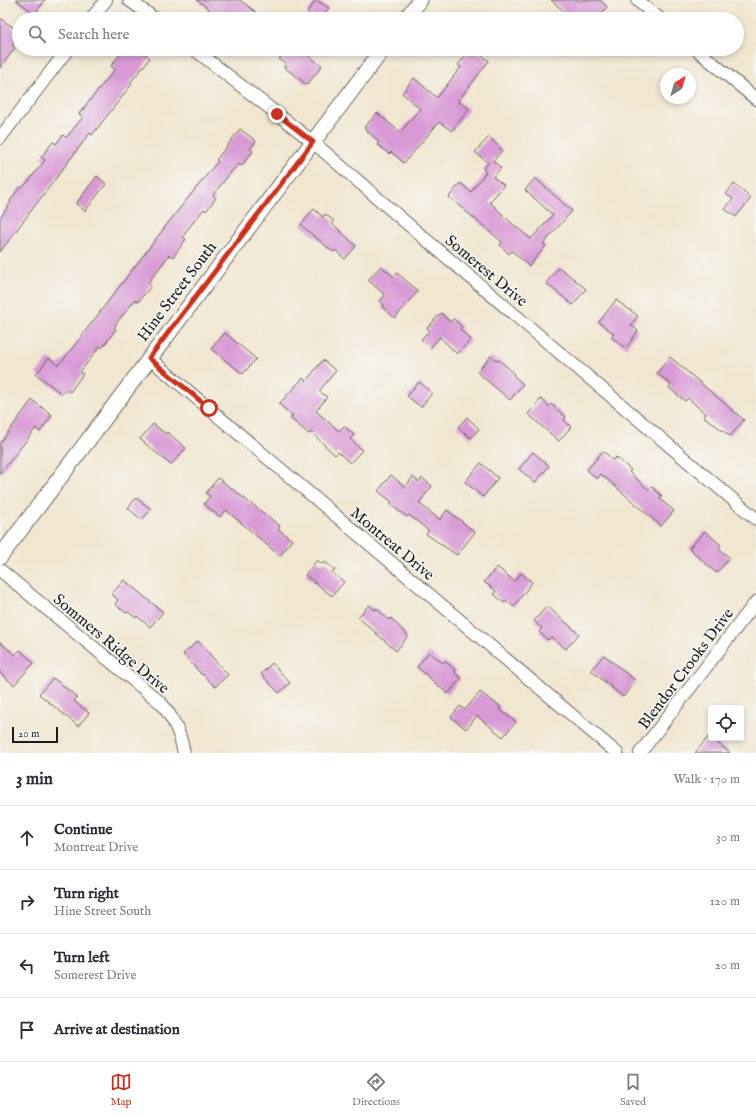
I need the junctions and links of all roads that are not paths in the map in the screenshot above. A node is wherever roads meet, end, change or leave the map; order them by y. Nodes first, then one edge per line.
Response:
1 (106, 0) edge
2 (129, 0) edge
3 (420, 0) edge
4 (637, 0) edge
5 (97, 12) edge
6 (145, 12) edge
7 (411, 12) edge
8 (652, 12) edge
9 (63, 56) edge
10 (203, 56) edge
11 (378, 56) edge
12 (704, 56) edge
13 (756, 99) edge
14 (0, 138) edge
15 (313, 142) junction
16 (149, 358) junction
17 (756, 519) edge
18 (0, 557) edge
19 (0, 570) edge
20 (756, 602) edge
21 (184, 753) edge
22 (617, 753) edge
23 (640, 753) edge

1 - 5 street
2 - 6 street
3 - 7 street
4 - 8 street
9 - 14 street
10 - 15 street, Somerest Drive
11 - 15 street, Hine Street South
12 - 13 street
15 - 16 street, Hine Street South
15 - 17 street, Somerest Drive
16 - 18 street, Hine Street South
16 - 22 street, Montreat Drive
19 - 21 street, Sommers Ridge Drive
20 - 23 street, Blendor Crooks Drive

